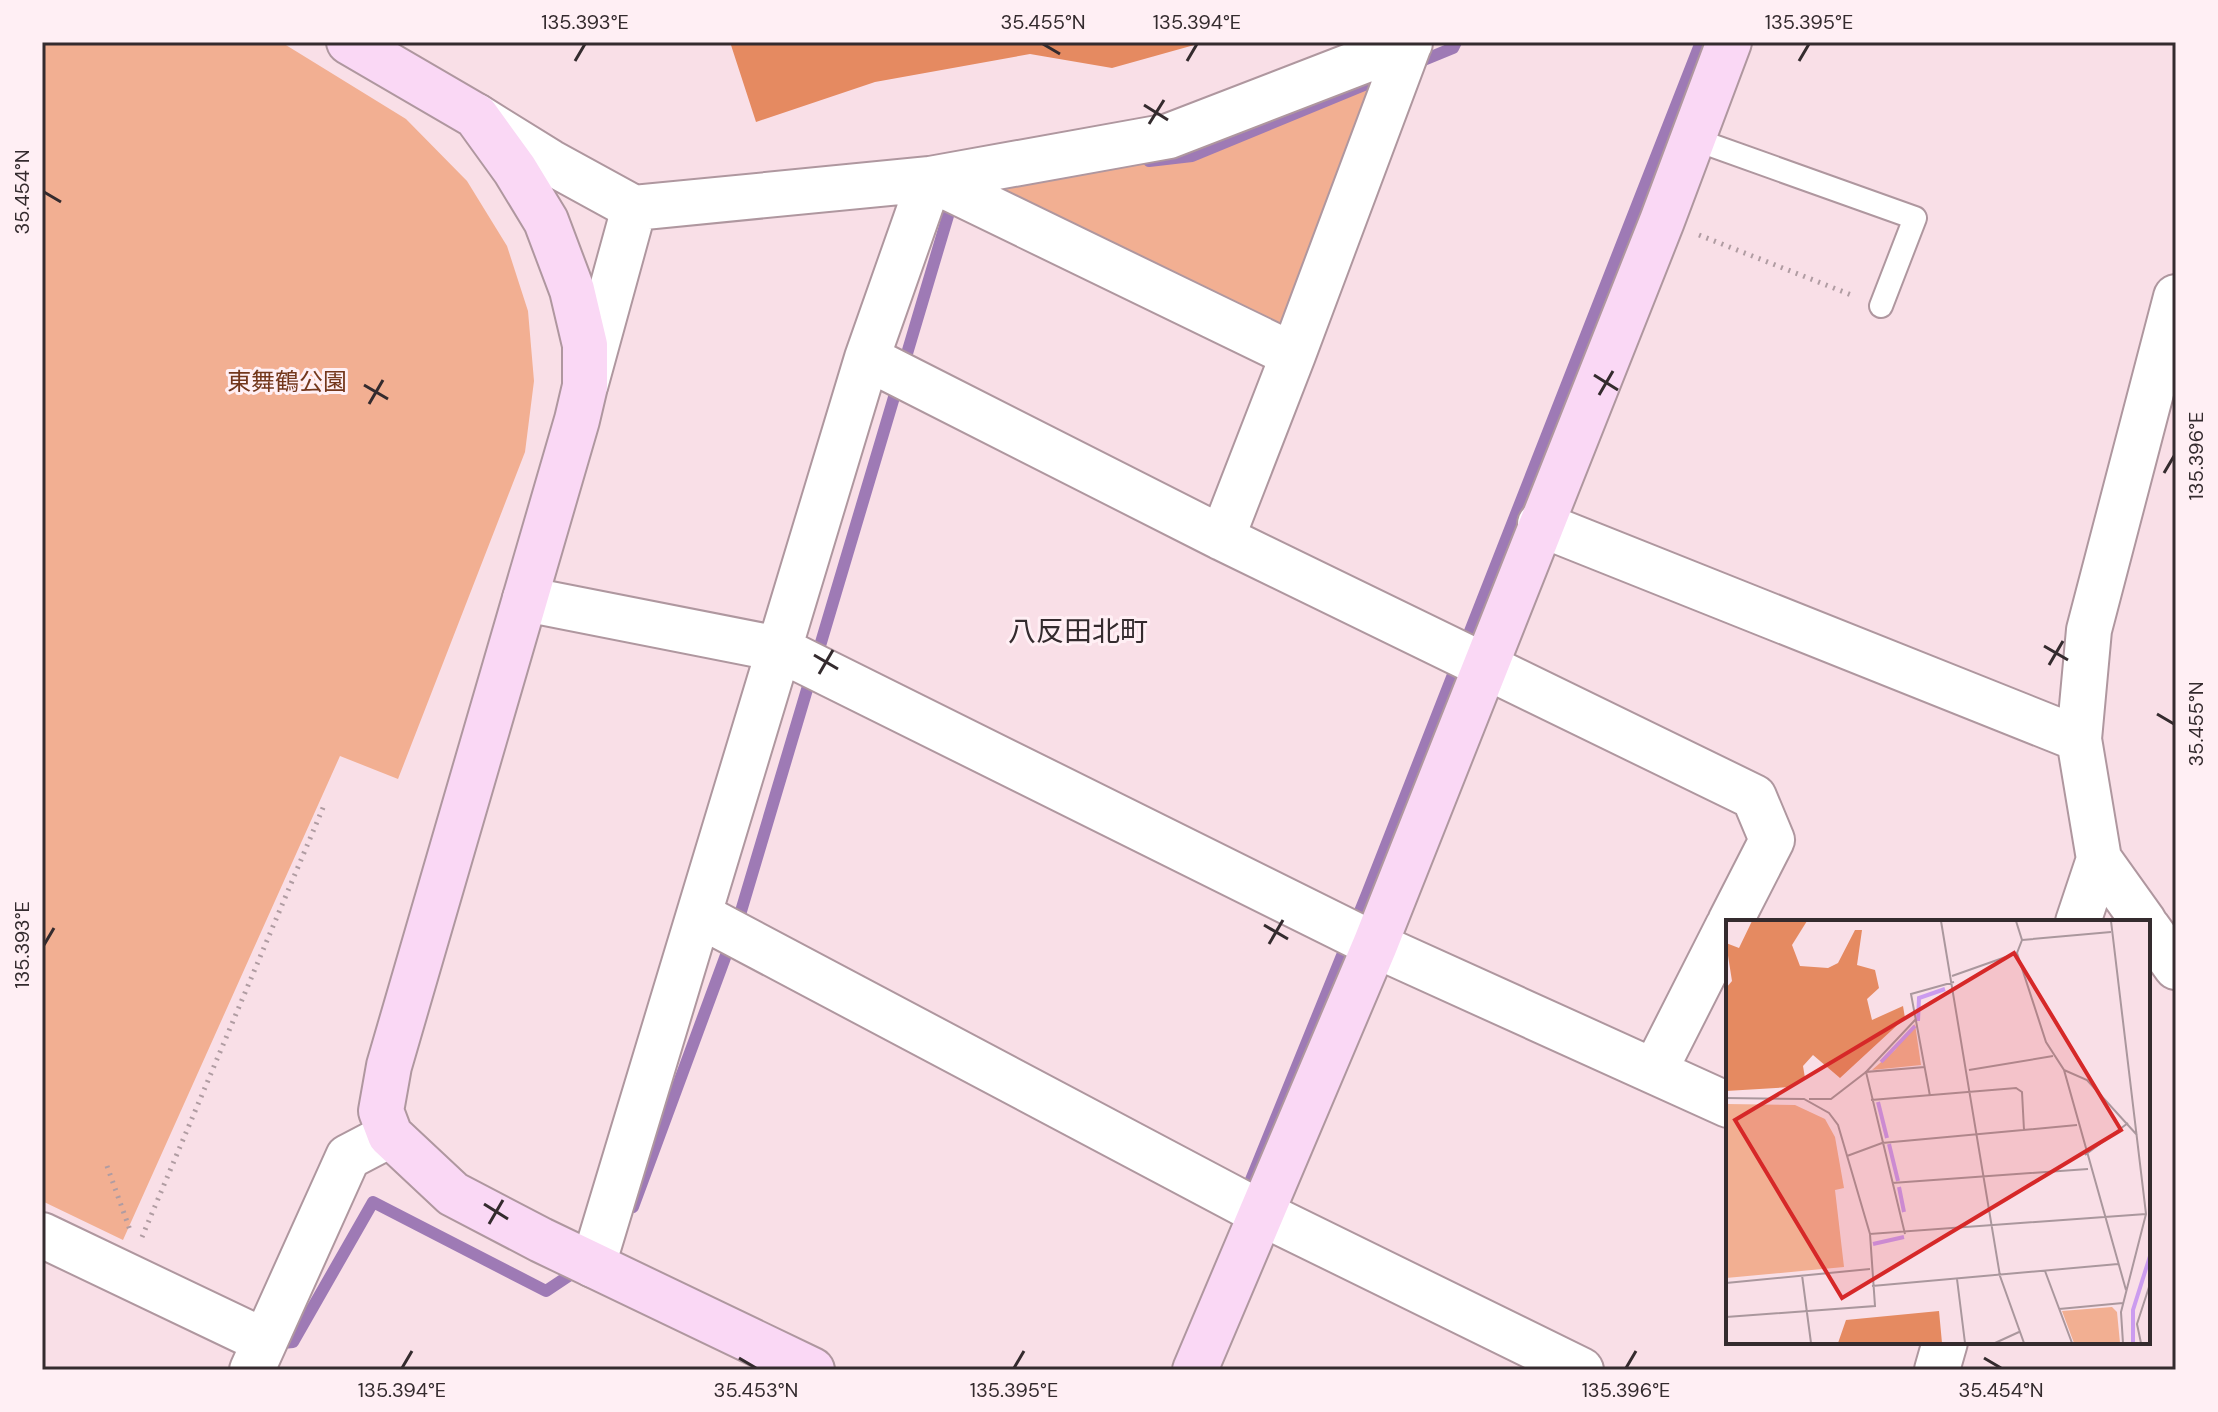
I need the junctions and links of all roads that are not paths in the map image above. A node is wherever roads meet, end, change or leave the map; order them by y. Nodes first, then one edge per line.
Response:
1 (349, 42) edge
2 (1729, 42) edge
3 (1410, 43) edge
4 (476, 116) junction
5 (1691, 138) junction
6 (930, 179) junction
7 (634, 208) junction
8 (2176, 297) edge
9 (1881, 306) road end
10 (1293, 355) junction
11 (867, 358) junction
12 (585, 386) junction
13 (1540, 524) junction
14 (1222, 538) junction
15 (525, 599) junction
16 (779, 649) junction
17 (1484, 666) junction
18 (2079, 739) junction
19 (2099, 859) junction
20 (699, 915) junction
21 (1731, 920) edge
22 (2079, 920) edge
23 (2143, 920) edge
24 (1726, 930) edge
25 (2150, 931) edge
26 (1375, 945) junction
27 (2176, 967) edge
28 (1655, 1070) junction
29 (1726, 1104) edge
30 (390, 1135) junction
31 (1261, 1213) junction
32 (42, 1235) edge
33 (593, 1265) junction
34 (1944, 1344) edge
35 (258, 1356) edge
36 (812, 1370) edge
37 (1195, 1370) edge
38 (1581, 1370) edge
39 (1937, 1370) edge

1 - 4 street
2 - 5 street
3 - 6 street
3 - 10 street
4 - 7 street
4 - 12 street
5 - 9 lane
5 - 13 street
6 - 7 street
6 - 10 street
6 - 11 street
7 - 12 street
8 - 18 street
10 - 14 street
11 - 14 street
11 - 16 street
12 - 15 street
13 - 17 street
13 - 18 street
14 - 17 street
15 - 16 street
15 - 30 street
16 - 20 street
16 - 26 street
17 - 21 street
17 - 26 street
18 - 19 street
19 - 22 street
19 - 23 street
20 - 31 street
20 - 33 street
24 - 28 street
25 - 27 street
26 - 28 street
26 - 31 street
28 - 29 street
30 - 33 street
30 - 35 street
31 - 37 street
31 - 38 street
32 - 35 street
33 - 36 street
34 - 39 street

